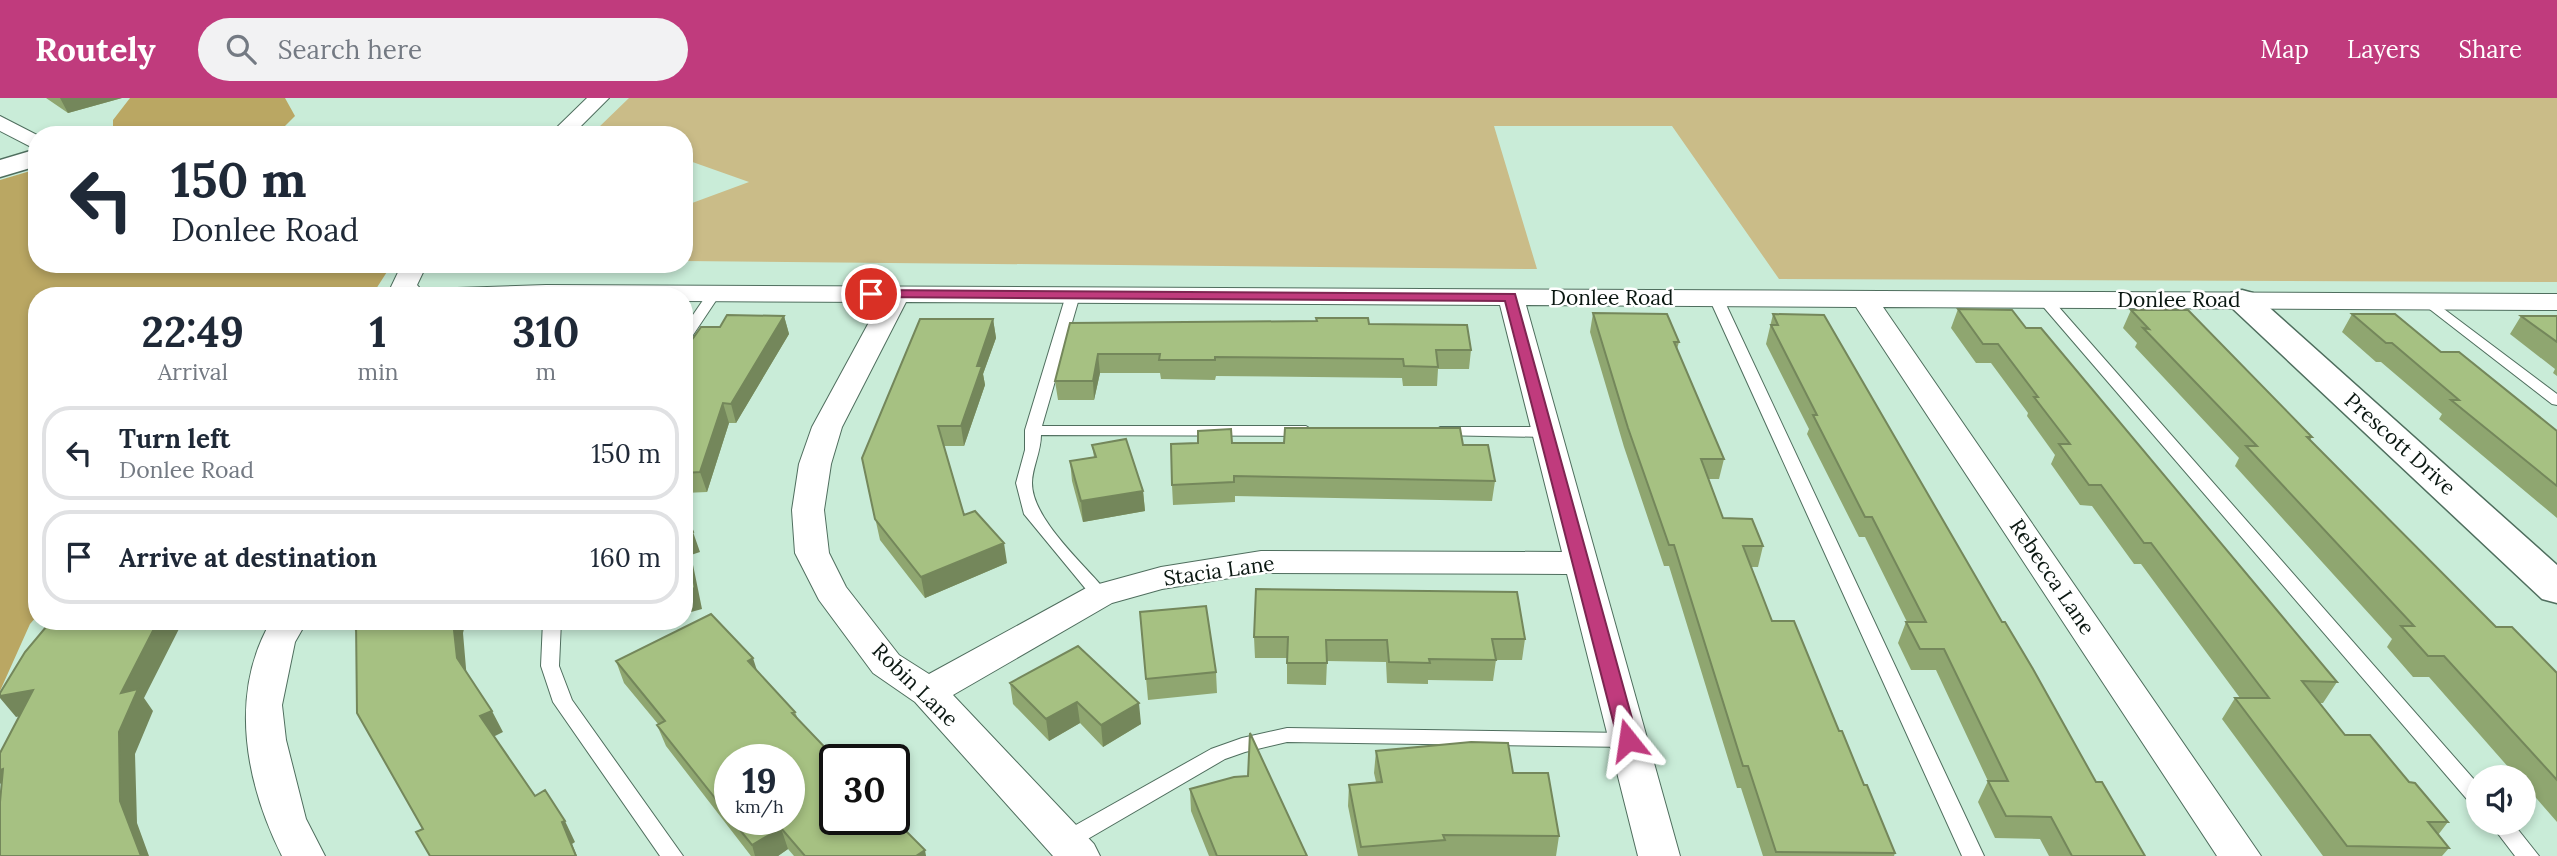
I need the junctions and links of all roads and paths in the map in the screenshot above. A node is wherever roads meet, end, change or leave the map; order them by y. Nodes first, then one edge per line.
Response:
1 (600, 98) edge
2 (0, 122) edge
3 (569, 126) edge
4 (28, 139) edge
5 (28, 160) edge
6 (0, 169) edge
7 (693, 293) edge
8 (715, 293) junction
9 (897, 294) junction
10 (1073, 295) junction
11 (1511, 297) junction
12 (1716, 298) junction
13 (1864, 299) junction
14 (2045, 300) junction
15 (2242, 300) junction
16 (2428, 301) junction
17 (2557, 302) edge
18 (693, 325) edge
19 (2557, 401) edge
20 (1033, 430) junction
21 (1324, 431) edge
22 (1422, 432) edge
23 (1546, 432) junction
24 (1581, 563) junction
25 (2557, 589) edge
26 (1100, 595) junction
27 (284, 630) edge
28 (552, 630) edge
29 (928, 692) junction
30 (1628, 740) junction
31 (2466, 784) edge
32 (2510, 835) edge
33 (1072, 848) edge
34 (304, 856) edge
35 (672, 856) edge
36 (1659, 856) edge
37 (1973, 856) edge
38 (2240, 856) edge
39 (2528, 856) edge

1 - 3 street
2 - 4 street
5 - 6 street
7 - 8 street, Donlee Road
8 - 9 street, Donlee Road
8 - 18 lane
9 - 10 street, Donlee Road
9 - 29 street, Robin Lane
10 - 11 street, Donlee Road
10 - 20 lane
11 - 12 street, Donlee Road
11 - 23 street
12 - 13 street, Donlee Road
12 - 37 lane
13 - 14 street, Donlee Road
13 - 38 street, Rebecca Lane
14 - 15 street, Donlee Road
14 - 31 lane
15 - 16 street, Donlee Road
15 - 25 street, Prescott Drive
16 - 17 street, Donlee Road
16 - 19 lane
20 - 21 lane
20 - 26 lane
22 - 23 lane
23 - 24 street
24 - 26 street, Stacia Lane
24 - 30 street
26 - 29 street, Stacia Lane
27 - 34 street
28 - 35 lane
29 - 33 street, Robin Lane
30 - 33 lane
30 - 36 street
32 - 39 lane

